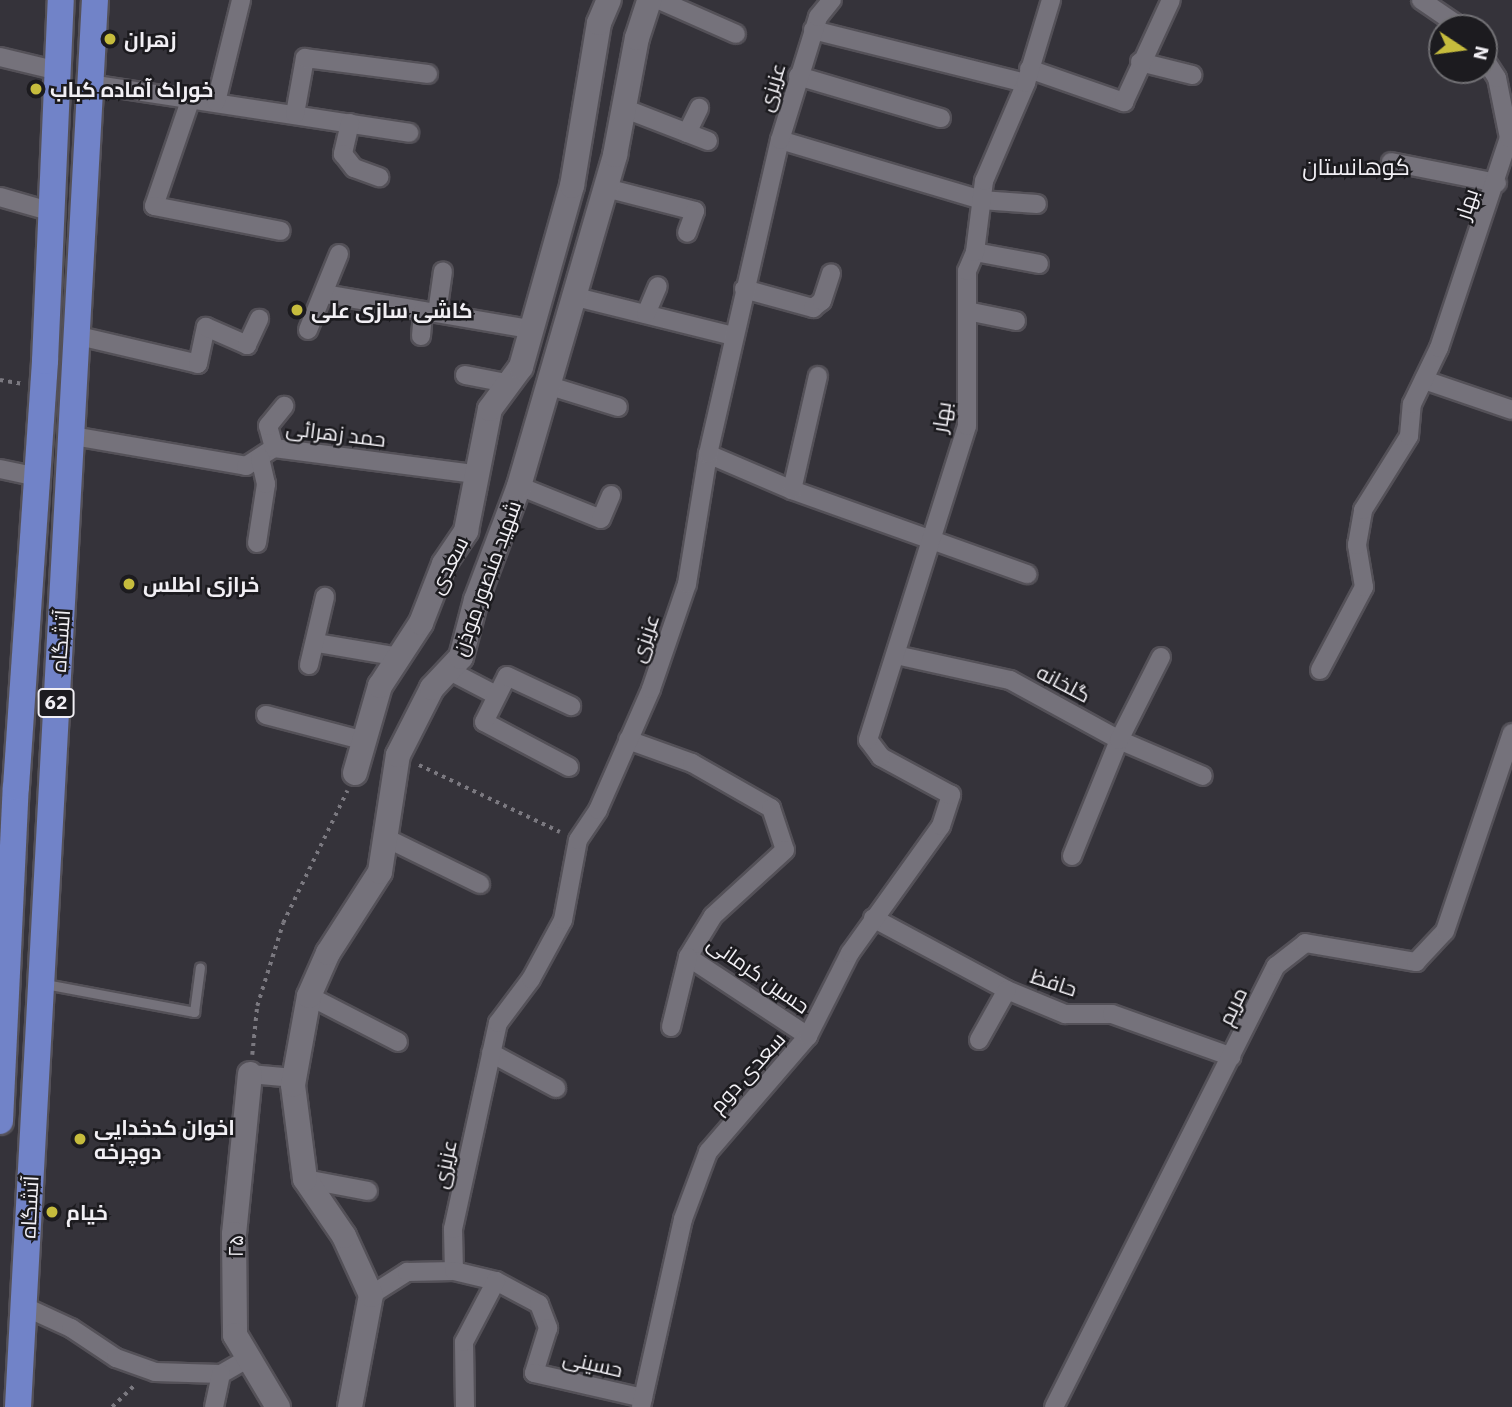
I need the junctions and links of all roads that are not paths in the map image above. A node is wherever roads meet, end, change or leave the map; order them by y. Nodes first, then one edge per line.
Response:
1 (61, 0) edge
2 (95, 0) edge
3 (241, 0) edge
4 (610, 0) edge
5 (649, 0) edge
6 (659, 0) edge
7 (832, 0) edge
8 (1051, 0) edge
9 (1171, 0) edge
10 (1421, 0) edge
11 (1442, 14) edge
12 (813, 30) junction
13 (736, 34) dead end
14 (0, 57) edge
15 (1140, 62) junction
16 (58, 71) junction
17 (428, 74) dead end
18 (1192, 75) dead end
19 (798, 76) junction
20 (1027, 76) junction
21 (1498, 83) edge
22 (90, 84) junction
23 (191, 98) junction
24 (216, 102) junction
25 (699, 107) dead end
26 (623, 108) junction
27 (295, 114) junction
28 (941, 118) dead end
29 (350, 123) junction
30 (408, 133) dead end
31 (687, 133) junction
32 (780, 140) junction
33 (708, 141) dead end
34 (1391, 162) dead end
35 (379, 177) dead end
36 (1497, 183) junction
37 (606, 188) junction
38 (0, 197) edge
39 (981, 200) junction
40 (1037, 204) dead end
41 (52, 212) junction
42 (281, 231) dead end
43 (687, 233) dead end
44 (975, 252) junction
45 (339, 254) dead end
46 (1039, 264) dead end
47 (443, 271) dead end
48 (831, 274) dead end
49 (658, 286) dead end
50 (744, 289) junction
51 (325, 294) junction
52 (576, 297) junction
53 (967, 311) junction
54 (430, 312) junction
55 (646, 314) junction
56 (259, 319) dead end
57 (1016, 321) dead end
58 (530, 329) junction
59 (308, 330) dead end
60 (734, 335) junction
61 (421, 336) dead end
62 (79, 337) junction
63 (465, 375) dead end
64 (818, 376) dead end
65 (1424, 380) junction
66 (506, 383) junction
67 (550, 386) junction
68 (284, 406) dead end
69 (618, 407) dead end
70 (1512, 410) edge
71 (40, 431) junction
72 (73, 436) junction
73 (267, 453) junction
74 (708, 454) junction
75 (0, 469) edge
76 (475, 474) junction
77 (37, 477) junction
78 (519, 486) junction
79 (792, 490) junction
80 (611, 495) dead end
81 (33, 532) junction
82 (67, 534) junction
83 (928, 541) junction
84 (257, 543) dead end
85 (1027, 574) dead end
86 (325, 597) dead end
87 (317, 643) junction
88 (896, 655) junction
89 (399, 657) junction
90 (1161, 657) dead end
91 (309, 665) dead end
92 (448, 670) junction
93 (1320, 670) dead end
94 (494, 694) junction
95 (571, 705) dead end
96 (266, 715) dead end
97 (367, 731) junction
98 (628, 740) junction
99 (1119, 740) junction
100 (1509, 741) edge
101 (401, 746) junction
102 (569, 767) dead end
103 (355, 773) road end
104 (1203, 776) dead end
105 (8, 786) edge
106 (951, 795) joint
107 (384, 837) junction
108 (1072, 856) dead end
109 (480, 884) dead end
110 (873, 918) junction
111 (688, 957) junction
112 (200, 967) dead end
113 (40, 982) junction
114 (1007, 990) junction
115 (309, 996) junction
116 (671, 1027) dead end
117 (808, 1037) junction
118 (979, 1040) dead end
119 (398, 1042) dead end
120 (491, 1053) junction
121 (1233, 1057) junction
122 (250, 1074) joint
123 (294, 1077) junction
124 (555, 1088) dead end
125 (0, 1121) edge
126 (305, 1179) junction
127 (368, 1191) dead end
128 (454, 1271) junction
129 (496, 1281) junction
130 (371, 1294) junction
131 (23, 1306) junction
132 (249, 1358) junction
133 (221, 1374) junction
134 (642, 1402) edge
135 (18, 1407) edge
136 (214, 1407) edge
137 (278, 1407) edge
138 (350, 1407) edge
139 (465, 1407) edge
140 (1054, 1407) edge

1 - 16 main road, آتشگاه / 62
2 - 22 main road, آتشگاه / 62
3 - 24 street
4 - 58 street, سعدی
5 - 26 street, شهید منصور موذن
6 - 13 street
7 - 12 street, عزیزی
8 - 20 street, بهار
9 - 15 street
10 - 11 street
12 - 19 street, عزیزی
12 - 20 street
14 - 16 street
15 - 18 street
15 - 20 street
16 - 41 main road, آتشگاه / 62
17 - 27 street
19 - 28 street
19 - 32 street, عزیزی
20 - 39 street, بهار
21 - 36 street, بهار
22 - 23 street
22 - 62 main road, آتشگاه / 62
23 - 24 street
23 - 42 street
24 - 27 street
25 - 31 street
26 - 31 street
26 - 37 street, شهید منصور موذن
27 - 29 street
29 - 30 street
29 - 35 street
31 - 33 street
32 - 39 street
32 - 50 street, عزیزی
34 - 36 street
36 - 65 street, بهار
37 - 43 street
37 - 52 street, شهید منصور موذن
38 - 41 street
39 - 40 street
39 - 44 street, بهار
41 - 71 main road, آتشگاه / 62
44 - 46 street
44 - 53 street, بهار
45 - 51 street
47 - 54 street
48 - 50 street
49 - 55 street
50 - 60 street, عزیزی
51 - 54 street
51 - 59 street
52 - 55 street
52 - 67 street, شهید منصور موذن
53 - 57 street
53 - 83 street, بهار
54 - 58 street
54 - 61 street
55 - 60 street
56 - 62 street
58 - 66 street, سعدی
60 - 74 street, عزیزی
62 - 72 main road, آتشگاه / 62
63 - 66 street
64 - 79 street
65 - 70 street
65 - 93 street, بهار
66 - 76 street, سعدی
67 - 69 street
67 - 78 street, شهید منصور موذن
68 - 73 street
71 - 72 main road
71 - 77 main road, آتشگاه / 62
72 - 73 street, حمد زهرائی
72 - 82 main road, آتشگاه / 62
73 - 76 street, حمد زهرائی
73 - 84 street
74 - 79 street
74 - 98 street, عزیزی
75 - 77 street
76 - 89 street, سعدی
77 - 81 main road, آتشگاه / 62
78 - 80 street
78 - 92 street, شهید منصور موذن
79 - 83 street
81 - 82 main road
81 - 105 main road, آتشگاه / 62
82 - 113 main road, آتشگاه / 62
83 - 85 street
83 - 88 street, بهار
86 - 87 street
87 - 89 street
87 - 91 street
88 - 99 street, گلخانه
88 - 106 street, بهار
89 - 97 street, سعدی
90 - 99 street
92 - 94 street
92 - 101 street, شهید منصور موذن
94 - 95 street
94 - 102 street
96 - 97 street
97 - 101 street
97 - 103 street, سعدی
98 - 111 street, حسین کرمانی
98 - 120 street, عزیزی
99 - 104 street, گلخانه
99 - 108 street
100 - 121 street, مریم
101 - 107 street, شهید منصور موذن
105 - 125 main road, آتشگاه / 62
106 - 110 street, سعدی دوم
107 - 109 street
107 - 115 street, شهید منصور موذن
110 - 114 street, حافظ
110 - 117 street, سعدی دوم
111 - 116 street
111 - 117 street, حسین کرمانی
112 - 113 lane
113 - 131 main road, آتشگاه / 62
114 - 118 street
114 - 121 street, حافظ
115 - 119 street
115 - 123 street, شهید منصور موذن
117 - 134 street, سعدی دوم
120 - 124 street
120 - 128 street, عزیزی
121 - 140 street, مریم
122 - 123 street
122 - 132 street, ۲۵
123 - 126 street, شهید منصور موذن
126 - 127 street
126 - 130 street, شهید منصور موذن
128 - 129 street, حسینی
128 - 130 street, حسینی
129 - 134 street, حسینی
129 - 139 street
130 - 138 street
131 - 133 street
131 - 135 main road, آتشگاه / 62
132 - 133 street
132 - 137 street, ۲۵
133 - 136 street

